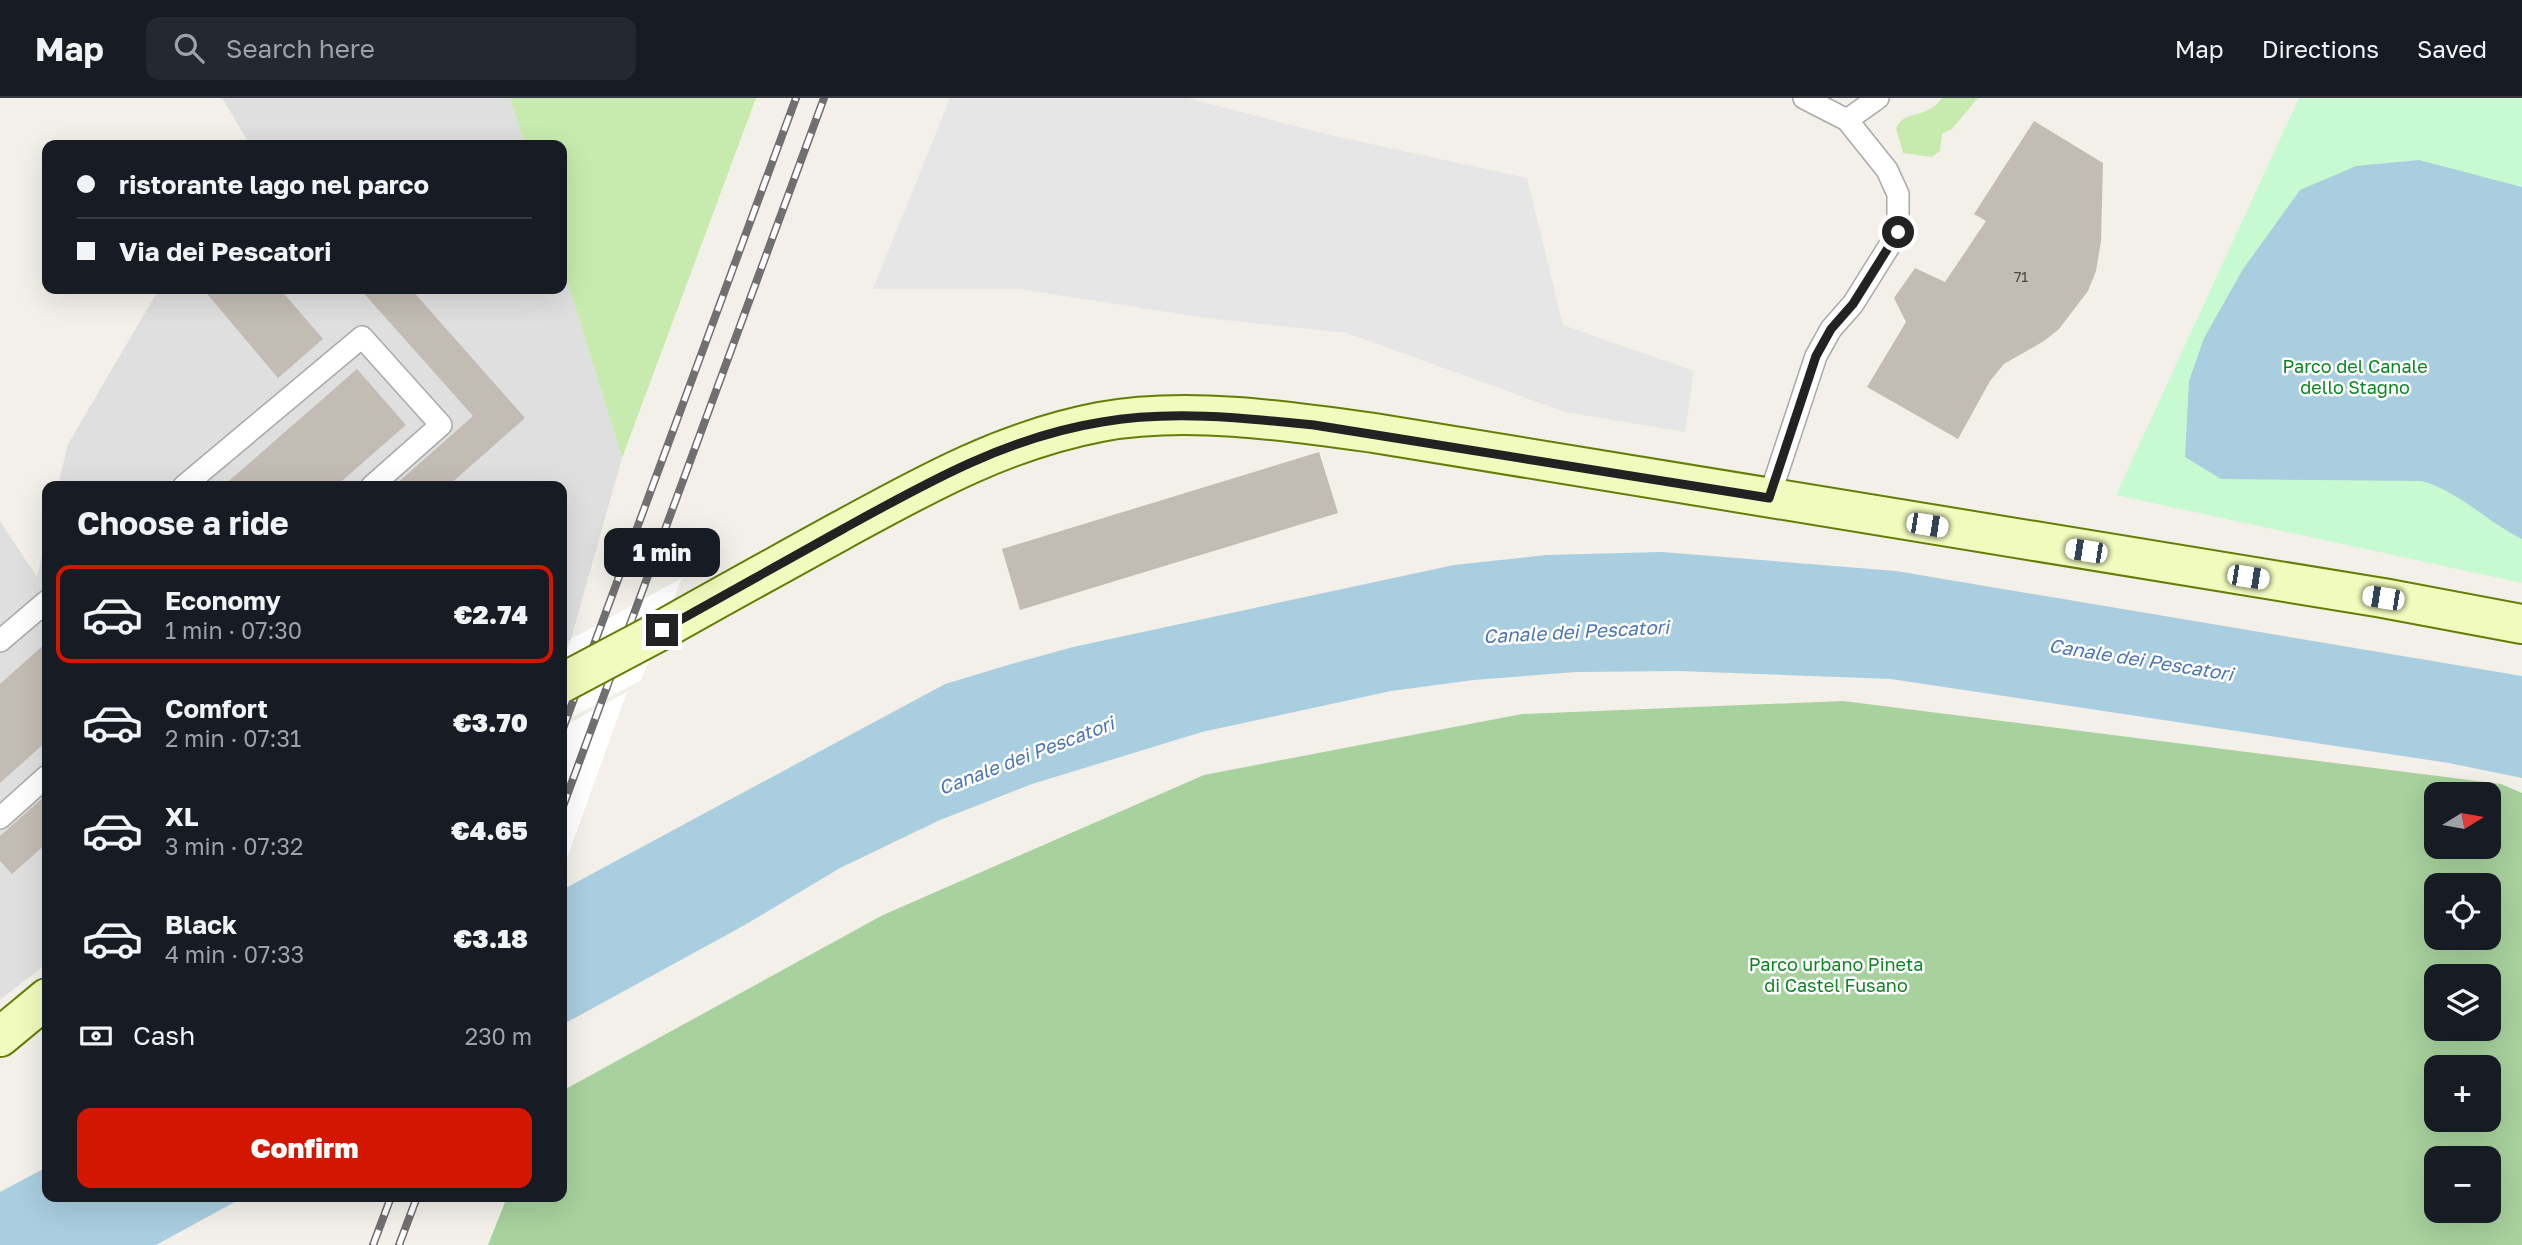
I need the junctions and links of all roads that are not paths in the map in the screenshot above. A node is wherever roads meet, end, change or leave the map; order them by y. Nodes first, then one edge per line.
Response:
1 (1804, 98) edge
2 (1878, 98) edge
3 (1847, 120) junction
4 (190, 481) edge
5 (378, 481) edge
6 (1769, 498) junction
7 (42, 605) edge
8 (2522, 624) edge
9 (0, 641) edge
10 (567, 680) edge
11 (42, 780) edge
12 (0, 818) edge
13 (42, 1002) edge
14 (0, 1037) edge

1 - 3 lane
2 - 3 lane
3 - 6 lane
4 - 5 lane
6 - 8 street
6 - 10 street, bridge
7 - 9 lane
11 - 12 lane
13 - 14 street

